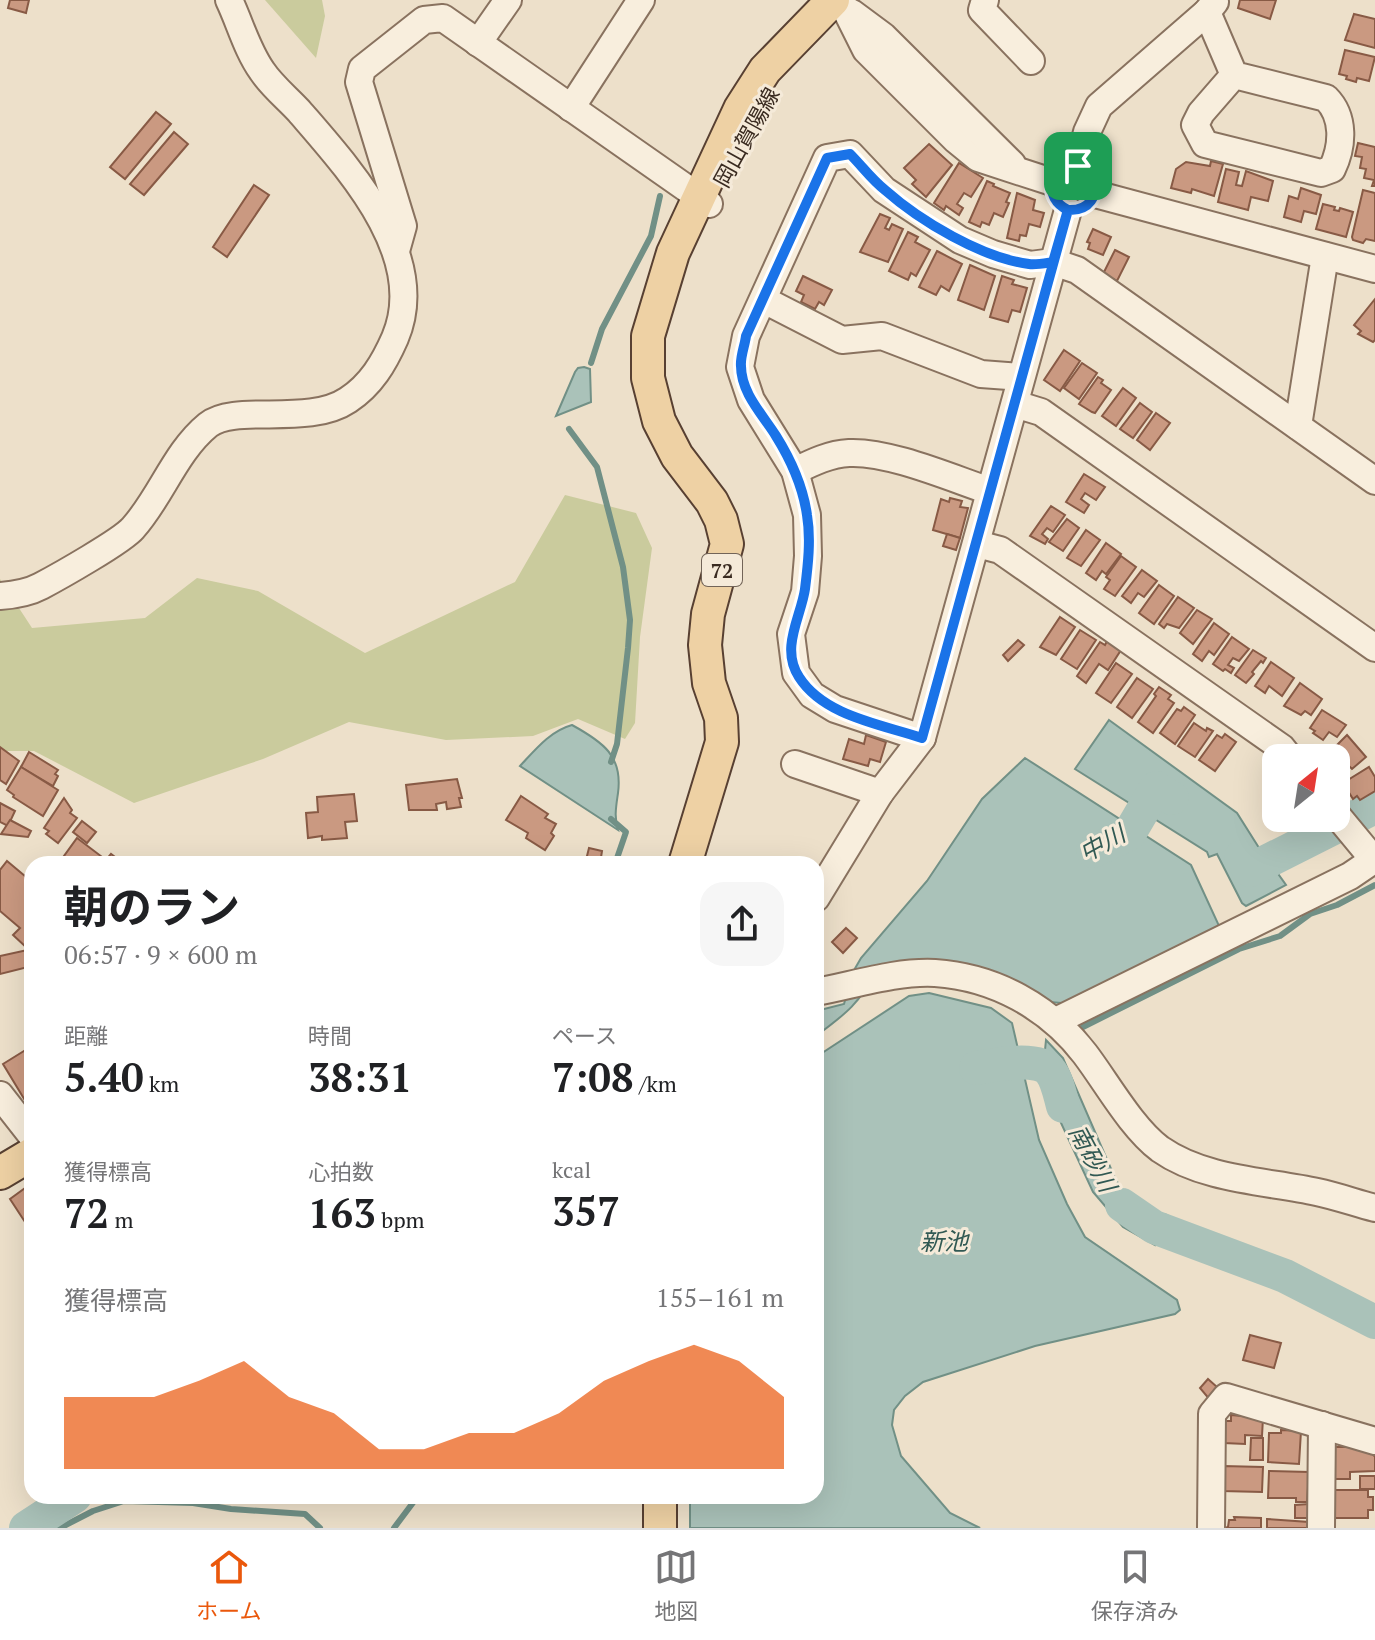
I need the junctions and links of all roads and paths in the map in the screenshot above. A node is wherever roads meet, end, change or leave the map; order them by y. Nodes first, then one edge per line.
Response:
1 (229, 0) edge
2 (508, 0) edge
3 (641, 0) edge
4 (985, 0) edge
5 (842, 2) edge
6 (1212, 6) edge
7 (444, 9) edge
8 (478, 43) junction
9 (1031, 61) dead end
10 (1234, 75) junction
11 (571, 108) junction
12 (1078, 166) junction
13 (1052, 182) junction
14 (1095, 194) junction
15 (705, 201) junction
16 (1068, 210) junction
17 (396, 251) junction
18 (1325, 256) junction
19 (1053, 262) junction
20 (1375, 269) edge
21 (764, 300) junction
22 (1021, 377) junction
23 (1015, 404) junction
24 (1298, 426) junction
25 (795, 471) junction
26 (1375, 481) edge
27 (990, 491) junction
28 (977, 544) junction
29 (0, 596) edge
30 (1375, 648) edge
31 (922, 738) junction
32 (1276, 744) edge
33 (795, 764) dead end
34 (880, 793) junction
35 (1350, 830) edge
36 (687, 856) edge
37 (1375, 859) edge
38 (824, 885) edge
39 (824, 990) edge
40 (1056, 1021) junction
41 (0, 1095) edge
42 (24, 1126) edge
43 (24, 1159) edge
44 (0, 1173) edge
45 (1375, 1208) edge
46 (1322, 1425) junction
47 (1375, 1441) edge
48 (660, 1504) edge
49 (660, 1528) edge
50 (1211, 1528) edge
51 (1321, 1528) edge

1 - 17 street
2 - 8 street
3 - 11 street
4 - 9 street
5 - 13 street
5 - 15 main road, 岡山賀陽線 / 72
6 - 10 street
6 - 12 street
7 - 8 street
7 - 17 street
8 - 11 street
10 - 10 street
11 - 15 street
12 - 13 street
12 - 14 street
13 - 16 street
14 - 16 street
14 - 18 street
15 - 36 main road, 岡山賀陽線 / 72
16 - 19 street
17 - 29 street
18 - 20 street
18 - 24 street
19 - 21 street
19 - 22 street
19 - 24 street
21 - 22 street
21 - 25 street
22 - 23 street
23 - 27 street
23 - 30 street
24 - 26 street
25 - 27 street
25 - 31 street
27 - 28 street
28 - 31 street
28 - 32 street
31 - 34 street
33 - 34 street
34 - 38 street
35 - 37 street
37 - 40 street
39 - 40 street
40 - 45 street
41 - 42 street
43 - 44 main road
46 - 47 street
46 - 50 street
46 - 51 street
48 - 49 main road

